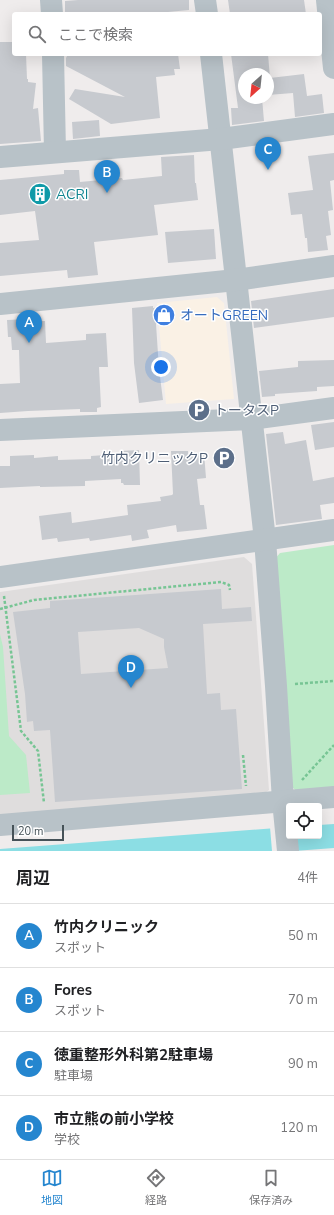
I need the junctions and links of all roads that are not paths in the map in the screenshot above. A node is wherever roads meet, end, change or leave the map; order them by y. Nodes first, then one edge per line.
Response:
1 (51, 0) edge
2 (205, 0) edge
3 (330, 2) edge
4 (52, 12) edge
5 (207, 12) edge
6 (53, 56) edge
7 (211, 56) edge
8 (334, 68) edge
9 (334, 124) edge
10 (221, 139) junction
11 (55, 152) junction
12 (0, 157) edge
13 (334, 266) edge
14 (236, 280) junction
15 (0, 304) edge
16 (334, 408) edge
17 (252, 418) junction
18 (0, 430) edge
19 (334, 530) edge
20 (266, 540) junction
21 (2, 585) edge
22 (334, 797) edge
23 (283, 801) junction
24 (0, 825) edge
25 (288, 851) edge

1 - 4 street
2 - 5 street
3 - 8 street
6 - 11 street
7 - 10 street
9 - 10 street
10 - 11 street
10 - 14 street
11 - 12 street
13 - 14 street
14 - 15 street
14 - 17 street
16 - 17 street
17 - 18 street
17 - 20 street
19 - 20 street
20 - 21 street
20 - 23 street
22 - 23 street
23 - 24 street
23 - 25 street

